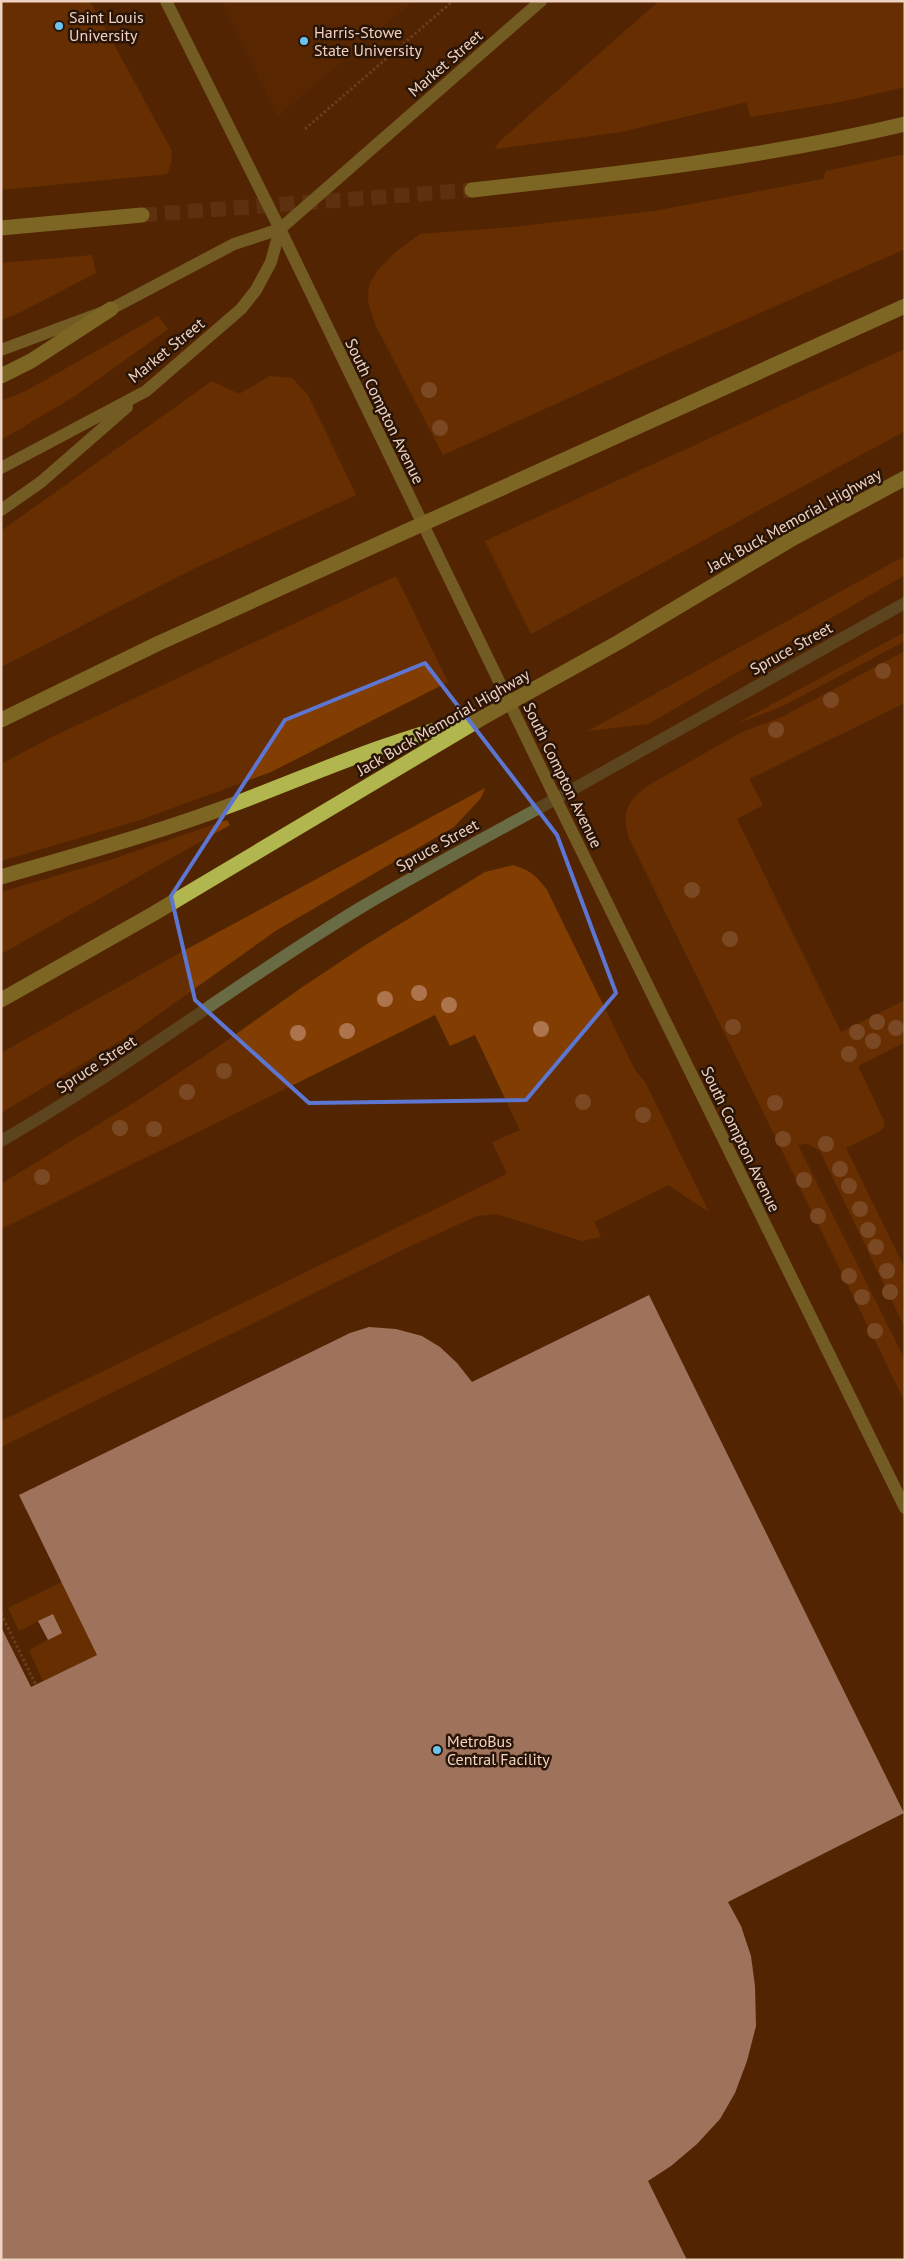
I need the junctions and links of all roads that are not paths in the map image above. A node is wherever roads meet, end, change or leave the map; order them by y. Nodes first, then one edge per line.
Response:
1 (166, 1) edge
2 (541, 1) edge
3 (905, 124) edge
4 (472, 190) tunnel mouth
5 (142, 215) tunnel mouth
6 (1, 228) edge
7 (280, 229) junction
8 (905, 306) edge
9 (111, 310) junction
10 (1, 350) edge
11 (1, 376) edge
12 (146, 390) junction
13 (1, 468) edge
14 (905, 478) edge
15 (1, 510) edge
16 (905, 604) edge
17 (482, 718) junction
18 (1, 720) edge
19 (556, 798) junction
20 (1, 877) edge
21 (1, 1000) edge
22 (1, 1141) edge
23 (905, 1508) edge

1 - 7 main road, South Compton Avenue
2 - 7 main road, Market Street
3 - 4 highway
5 - 6 highway
7 - 9 main road, Market Street
7 - 12 main road, Market Street
7 - 19 main road, South Compton Avenue
8 - 18 highway
9 - 10 main road, Market Street
9 - 11 highway
12 - 13 main road, Market Street
12 - 15 main road
14 - 17 highway, Jack Buck Memorial Highway
16 - 19 street, Spruce Street
17 - 20 highway
17 - 21 highway, Jack Buck Memorial Highway
19 - 22 street, Spruce Street
19 - 23 main road, South Compton Avenue

